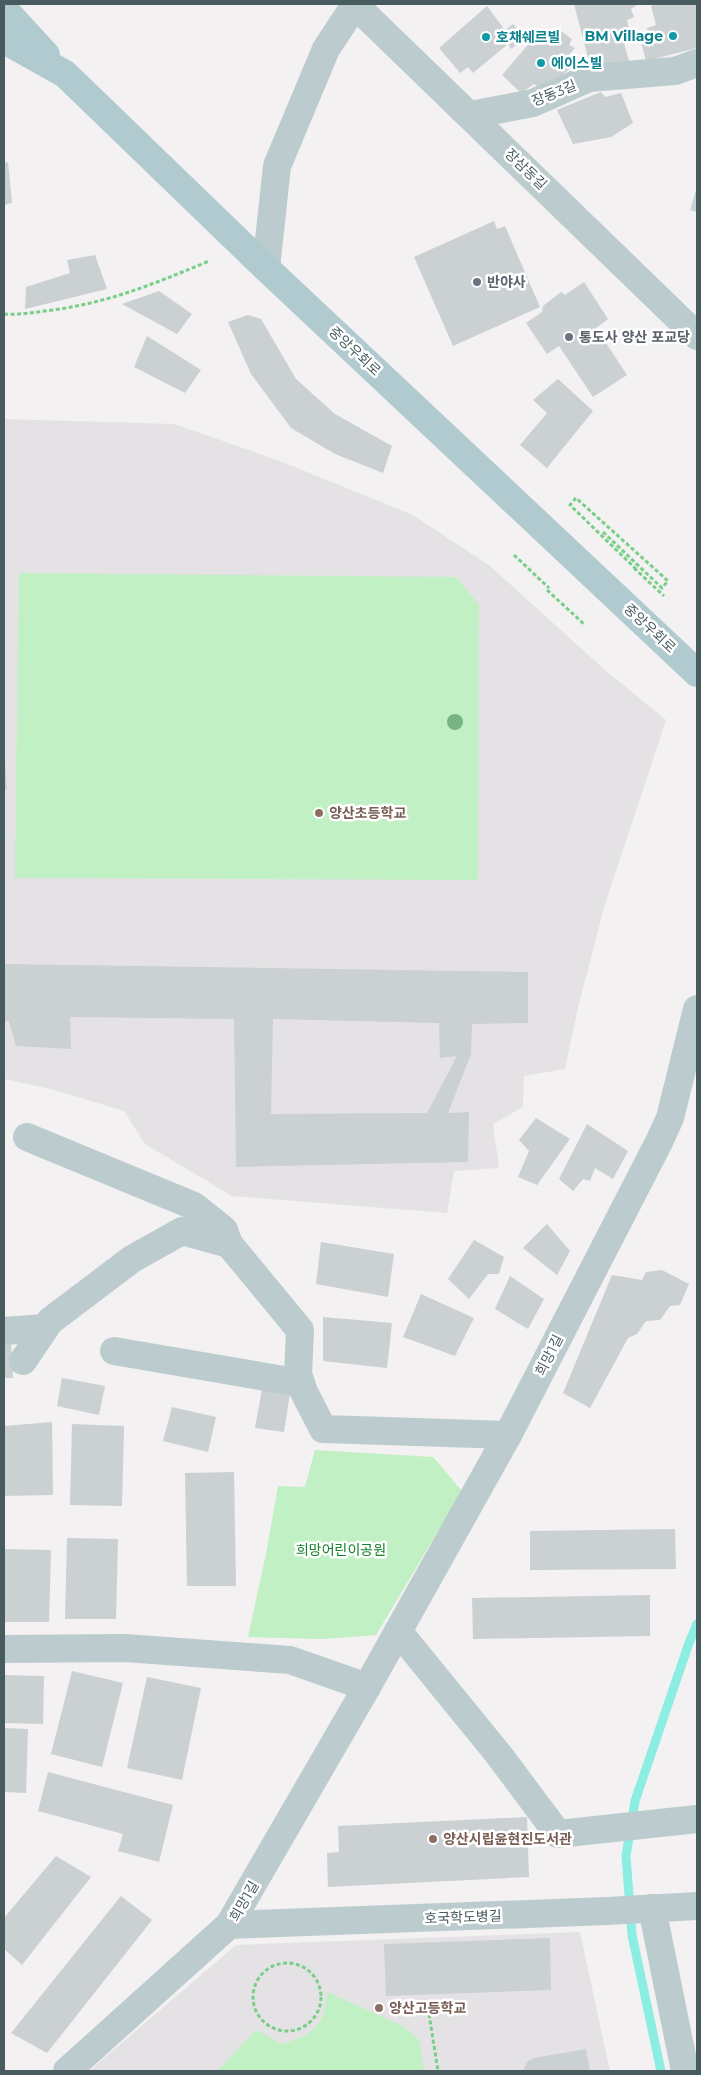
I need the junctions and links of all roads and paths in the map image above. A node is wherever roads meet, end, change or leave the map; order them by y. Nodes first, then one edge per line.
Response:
1 (354, 4) edge
2 (4, 9) edge
3 (4, 42) edge
4 (697, 63) edge
5 (65, 74) junction
6 (470, 115) junction
7 (209, 261) dead end
8 (266, 268) junction
9 (4, 314) edge
10 (697, 336) edge
11 (603, 532) dead end
12 (514, 555) dead end
13 (664, 596) dead end
14 (585, 625) dead end
15 (697, 673) edge
16 (697, 1009) edge
17 (27, 1137) dead end
18 (229, 1244) junction
19 (45, 1328) junction
20 (4, 1331) edge
21 (114, 1351) dead end
22 (23, 1361) dead end
23 (301, 1383) junction
24 (508, 1435) junction
25 (398, 1631) junction
26 (4, 1649) edge
27 (367, 1687) junction
28 (697, 1819) edge
29 (697, 1906) edge
30 (650, 1908) junction
31 (229, 1925) junction
32 (429, 2014) dead end
33 (313, 2019) joint
34 (67, 2071) edge
35 (438, 2071) edge
36 (684, 2071) edge

1 - 6 street, 장삼동길
1 - 8 street
2 - 5 main road
3 - 5 main road, 중앙우회로
4 - 6 street, 장동3길
5 - 8 main road, 중앙우회로
6 - 10 street, 장삼동길
7 - 9 path
8 - 15 main road, 중앙우회로
11 - 13 path
12 - 14 path
16 - 24 street, 희망1길
17 - 18 street
18 - 19 street
18 - 23 street
19 - 20 street
19 - 22 street
21 - 23 street
23 - 24 street
24 - 25 street, 희망1길
25 - 27 street, 희망1길
25 - 28 street
26 - 27 street
27 - 31 street, 희망1길
29 - 30 street, 호국학도병길
30 - 31 street, 호국학도병길
30 - 36 street
31 - 34 street, 희망1길
32 - 35 path
33 - 33 path

